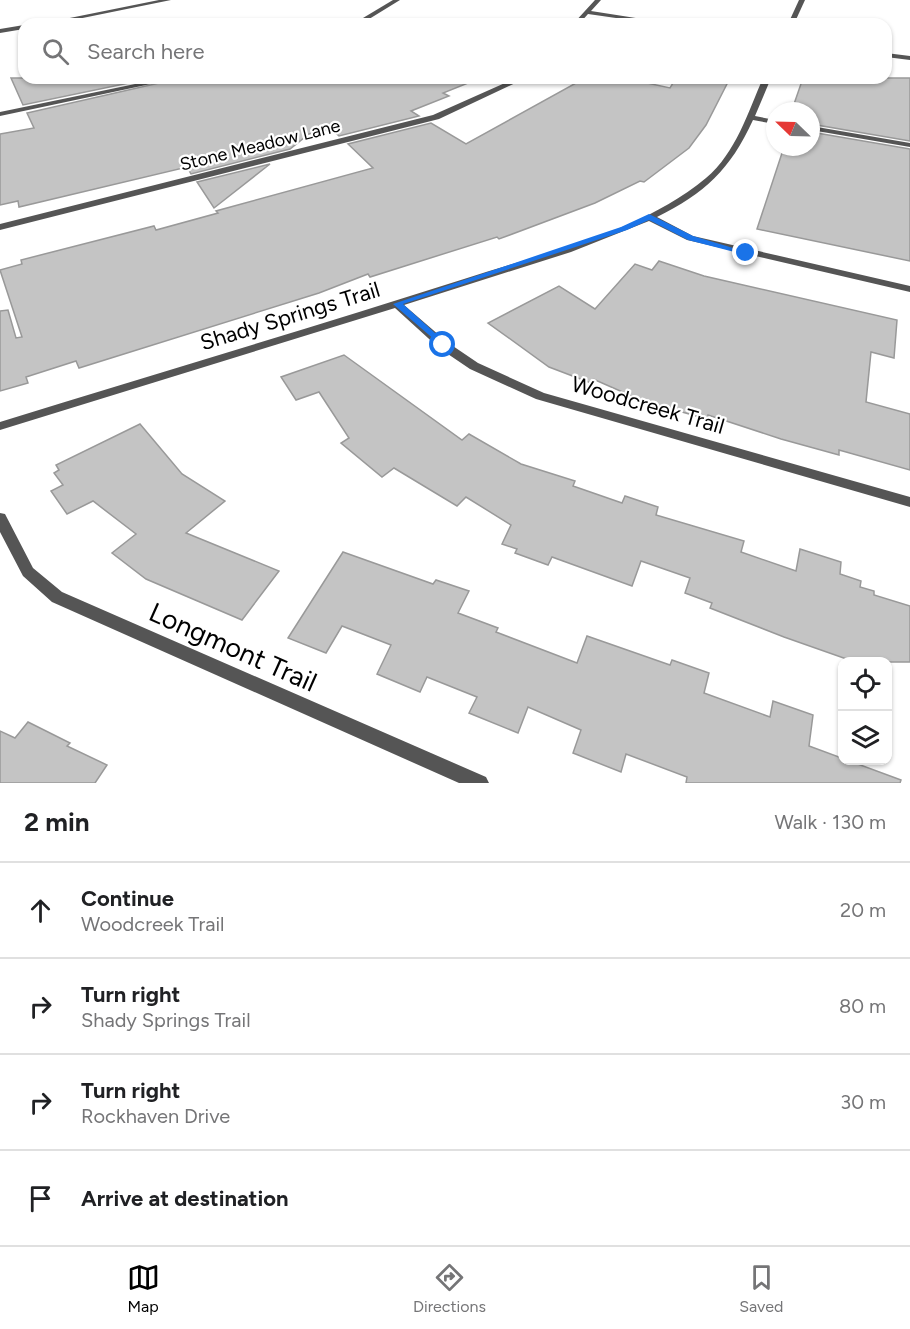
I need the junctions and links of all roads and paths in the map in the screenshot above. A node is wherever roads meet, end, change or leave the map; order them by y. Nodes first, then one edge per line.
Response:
1 (168, 0) edge
2 (397, 0) edge
3 (598, 0) edge
4 (802, 0) edge
5 (587, 12) junction
6 (74, 18) edge
7 (366, 18) edge
8 (582, 18) edge
9 (629, 18) edge
10 (794, 18) edge
11 (18, 28) edge
12 (0, 31) edge
13 (892, 56) edge
14 (910, 58) edge
15 (145, 84) edge
16 (509, 84) edge
17 (764, 84) edge
18 (0, 114) edge
19 (749, 117) junction
20 (766, 120) edge
21 (820, 130) edge
22 (910, 145) edge
23 (649, 217) junction
24 (0, 227) edge
25 (910, 289) edge
26 (397, 304) junction
27 (0, 426) edge
28 (910, 502) edge
29 (0, 518) edge
30 (480, 783) edge

1 - 6 street
2 - 7 street
3 - 5 street
4 - 10 street
5 - 8 street
5 - 9 street
11 - 12 street
13 - 14 street
15 - 18 street
16 - 24 street, Stone Meadow Lane
17 - 19 street, Shady Springs Trail
19 - 20 street
19 - 23 street, Shady Springs Trail
21 - 22 street
23 - 25 street
23 - 26 street, Shady Springs Trail
26 - 27 street, Shady Springs Trail
26 - 28 street, Woodcreek Trail
29 - 30 street, Longmont Trail

